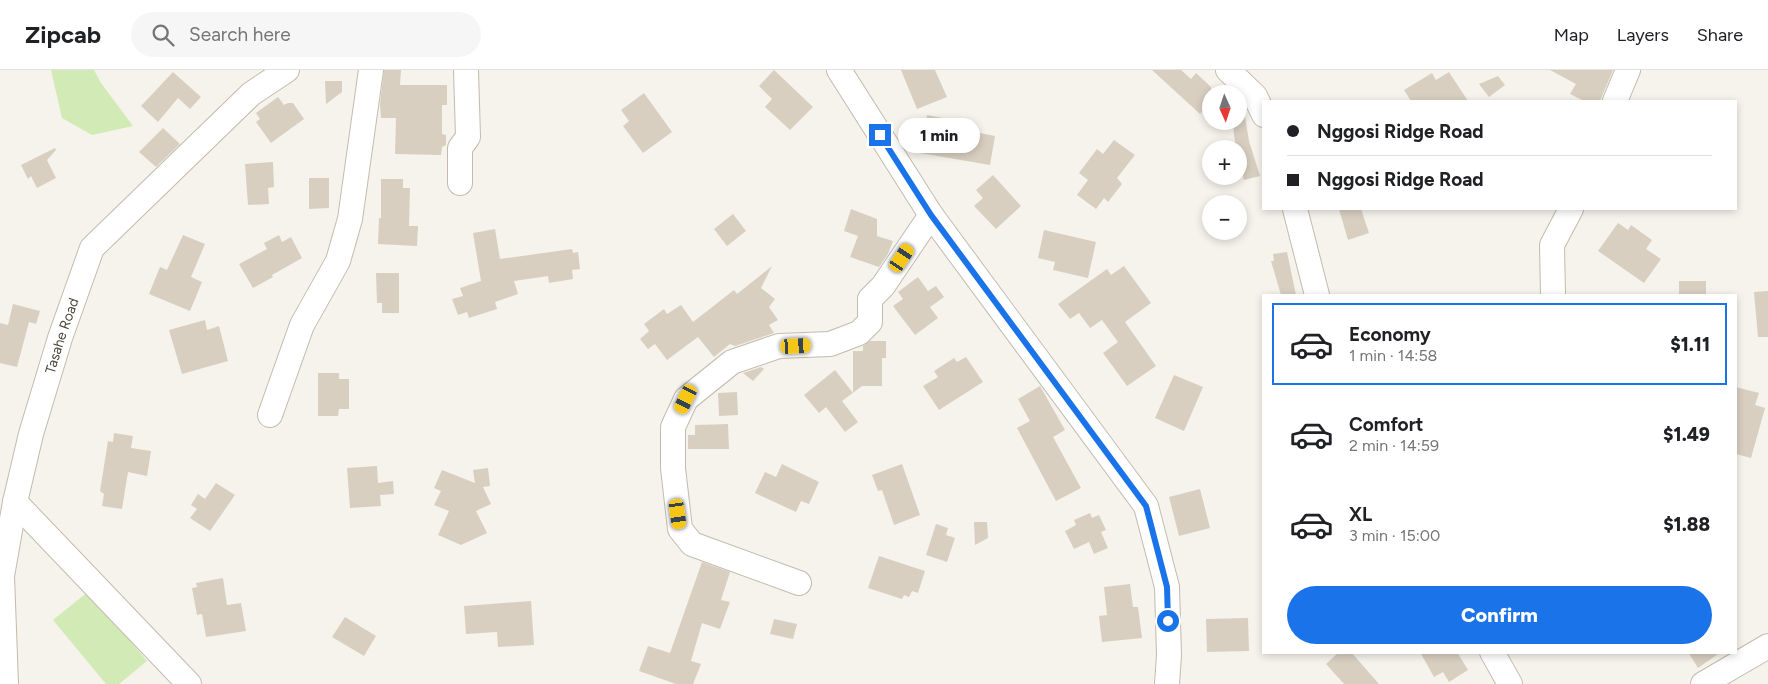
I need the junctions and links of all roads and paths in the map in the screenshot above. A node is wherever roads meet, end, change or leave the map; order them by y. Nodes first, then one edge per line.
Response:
1 (287, 70) edge
2 (371, 70) edge
3 (466, 70) edge
4 (839, 70) edge
5 (1228, 70) edge
6 (1628, 70) edge
7 (1615, 100) edge
8 (1262, 111) edge
9 (460, 183) dead end
10 (1296, 210) edge
11 (1570, 210) edge
12 (931, 215) junction
13 (1317, 294) edge
14 (1553, 294) edge
15 (270, 415) dead end
16 (15, 502) junction
17 (799, 583) dead end
18 (1, 611) edge
19 (1768, 646) edge
20 (1493, 654) edge
21 (6, 684) edge
22 (189, 684) edge
23 (1167, 684) edge
24 (1510, 684) edge
25 (1703, 684) edge

1 - 16 street, Tasahe Road
2 - 15 street
3 - 9 street
4 - 12 street
5 - 8 street
6 - 7 street
10 - 13 street
11 - 14 street
12 - 17 street
12 - 23 street
16 - 18 street, Tasahe Road
16 - 22 street
18 - 21 street, Tasahe Road
19 - 25 street
20 - 24 street

